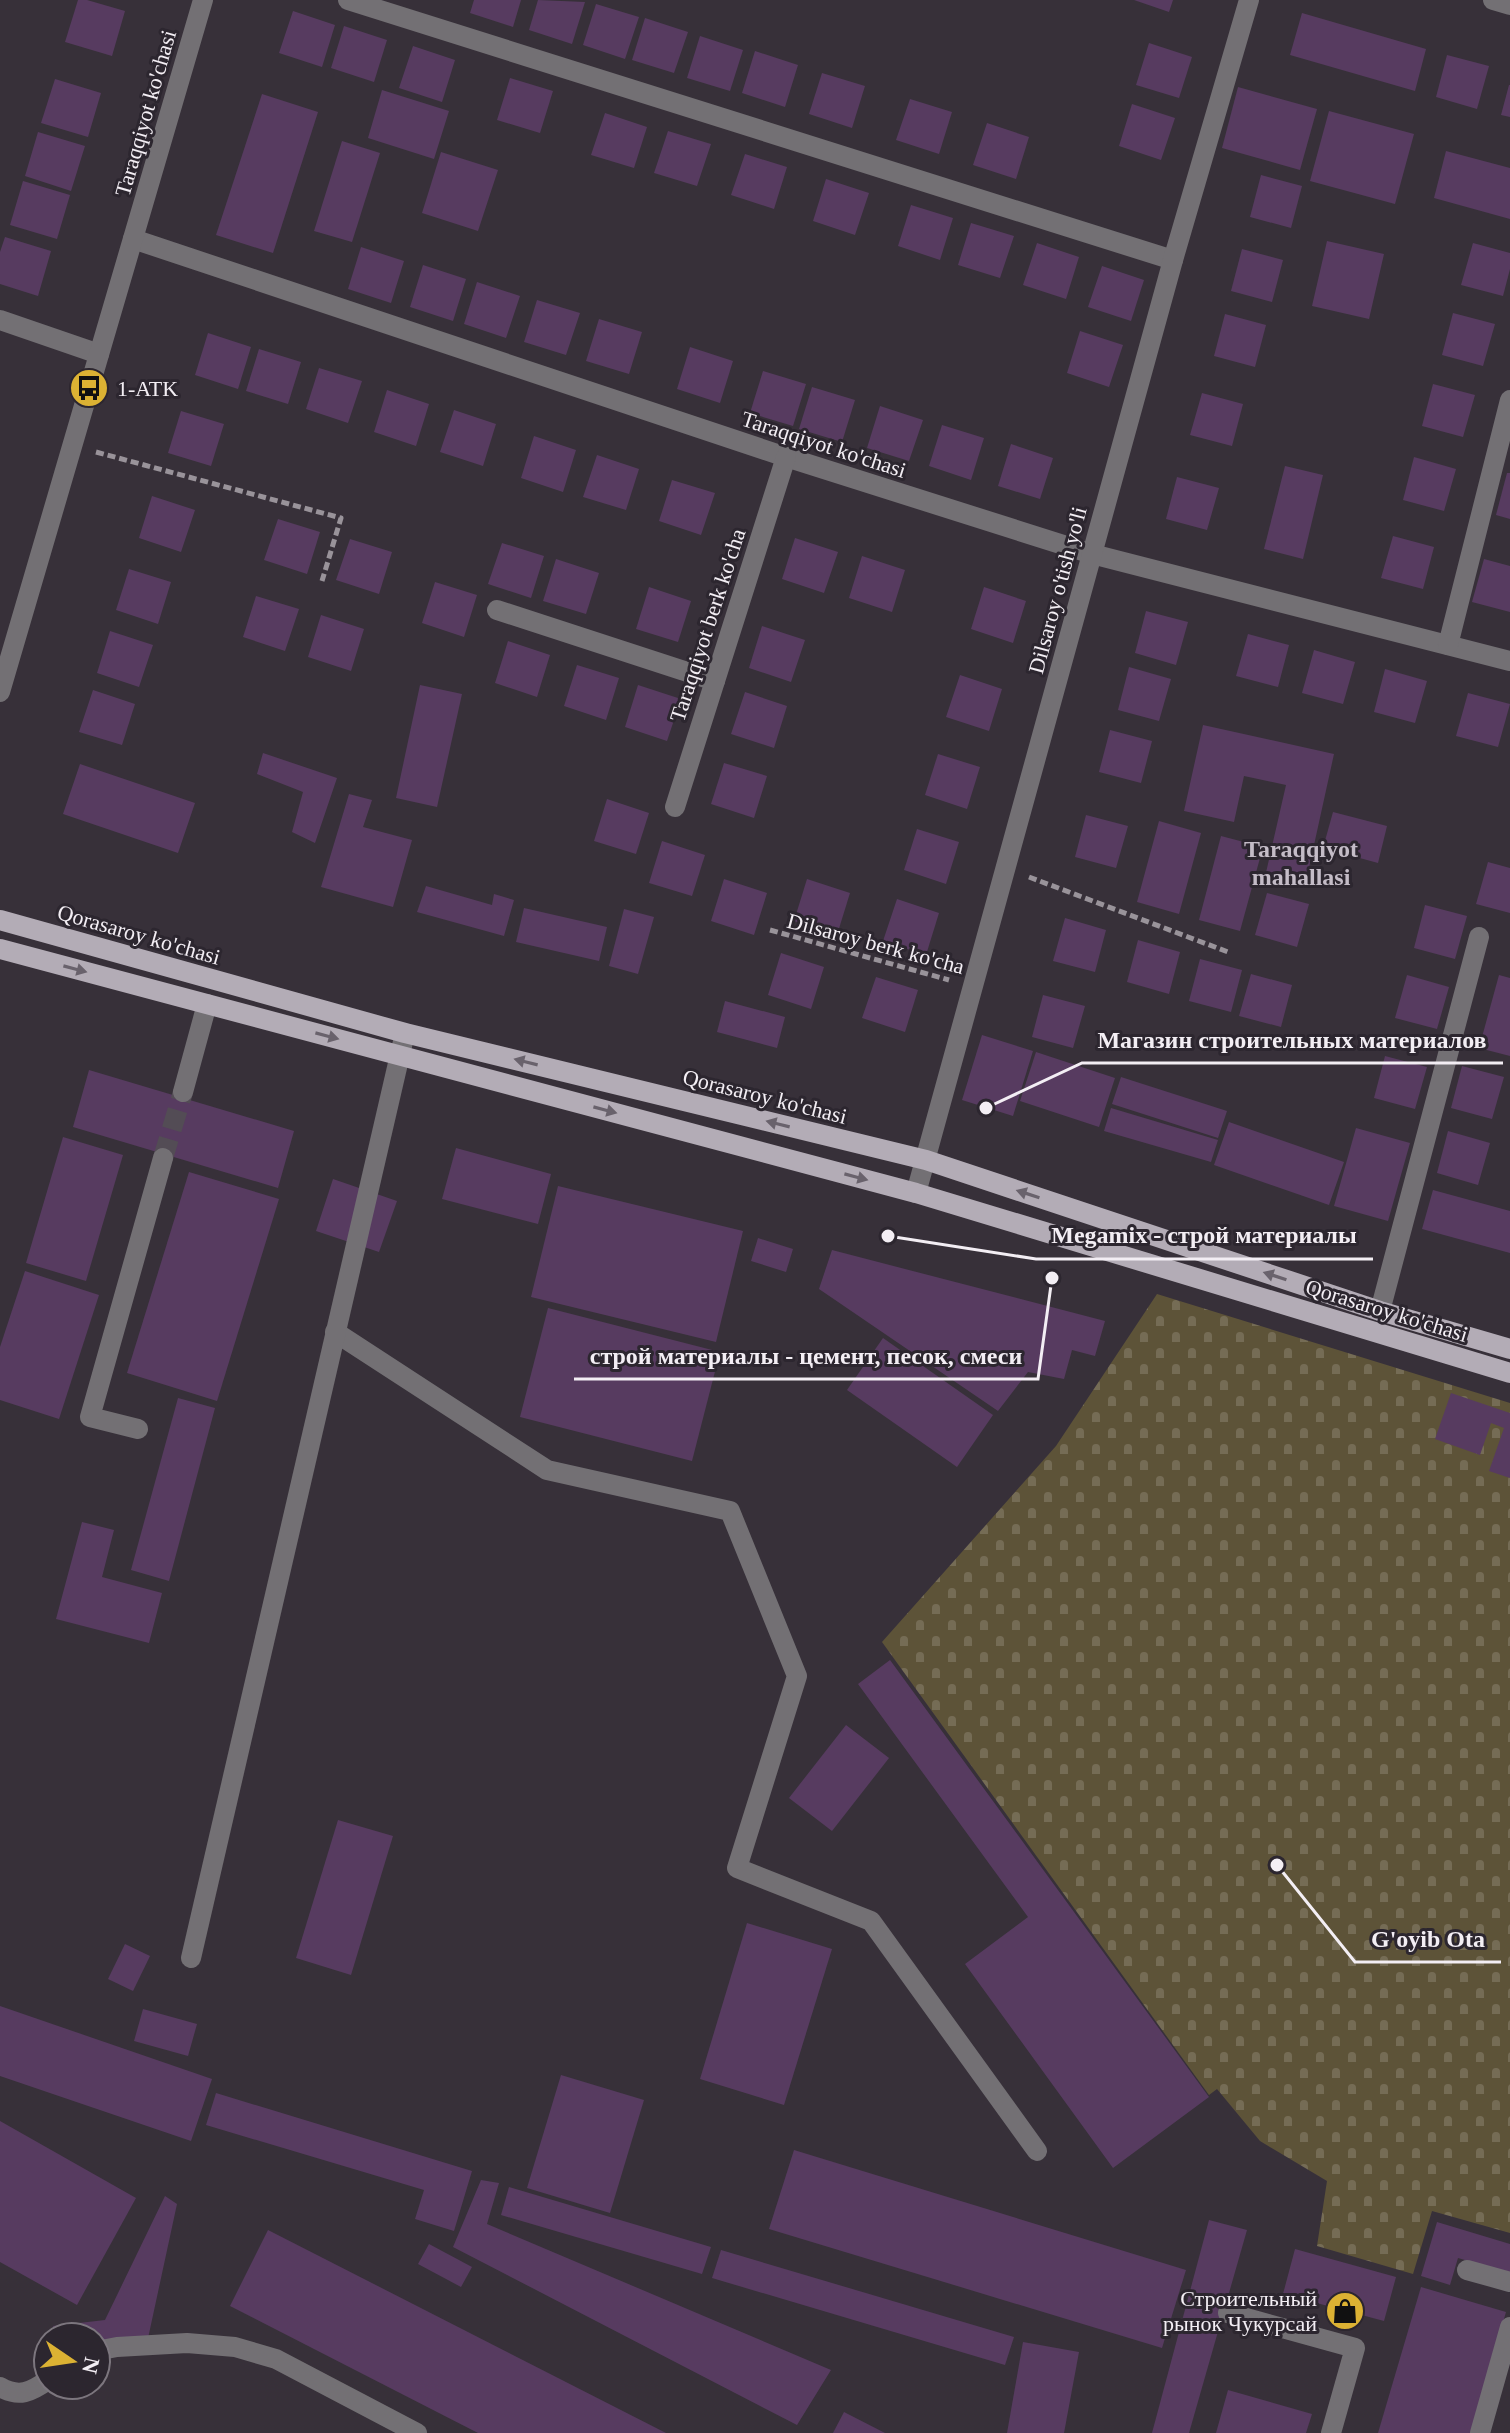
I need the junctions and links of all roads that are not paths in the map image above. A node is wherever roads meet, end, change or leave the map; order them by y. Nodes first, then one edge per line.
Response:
1 (203, 0) edge
2 (348, 0) edge
3 (1249, 0) edge
4 (1493, 0) edge
5 (1510, 5) edge
6 (133, 239) junction
7 (1173, 260) junction
8 (0, 320) edge
9 (99, 354) junction
10 (1510, 400) edge
11 (786, 457) junction
12 (1092, 554) junction
13 (497, 610) dead end
14 (1448, 645) junction
15 (1510, 661) edge
16 (715, 681) junction
17 (0, 692) edge
18 (675, 807) dead end
19 (0, 920) edge
20 (1479, 937) dead end
21 (0, 949) edge
22 (207, 1004) junction
23 (405, 1033) junction
24 (400, 1055) junction
25 (183, 1092) tunnel mouth
26 (163, 1158) tunnel mouth
27 (926, 1160) junction
28 (916, 1193) junction
29 (1380, 1311) junction
30 (335, 1332) junction
31 (1510, 1349) edge
32 (1510, 1373) edge
33 (138, 1429) dead end
34 (191, 1958) dead end
35 (1037, 2151) dead end
36 (1467, 2270) dead end
37 (1510, 2282) edge
38 (1228, 2313) dead end
39 (1510, 2327) edge
40 (112, 2348) edge
41 (0, 2387) edge
42 (32, 2392) edge
43 (417, 2433) edge
44 (1331, 2433) edge
45 (1480, 2433) edge

1 - 6 street, Taraqqiyot ko'chasi
2 - 7 street
3 - 7 street, Dilsaroy o'tish yo'li
4 - 5 street
6 - 9 street, Taraqqiyot ko'chasi
6 - 11 street, Taraqqiyot ko'chasi
7 - 12 street, Dilsaroy o'tish yo'li
8 - 9 street
9 - 17 street, Taraqqiyot ko'chasi
10 - 14 street
11 - 12 street, Taraqqiyot ko'chasi
11 - 16 street, Taraqqiyot berk ko'cha
12 - 14 street, Taraqqiyot ko'chasi
12 - 27 street, Dilsaroy o'tish yo'li
13 - 16 street
14 - 15 street, Taraqqiyot ko'chasi
16 - 18 street, Taraqqiyot berk ko'cha
19 - 23 main road, Qorasaroy ko'chasi
20 - 29 street
21 -> 22 main road, Qorasaroy ko'chasi
22 -> 24 main road, Qorasaroy ko'chasi
22 - 25 street
23 - 24 street
27 -> 23 main road, Qorasaroy ko'chasi
24 -> 28 main road, Qorasaroy ko'chasi
24 - 30 street
26 - 33 street
27 - 28 street, Dilsaroy o'tish yo'li
29 -> 27 main road, Qorasaroy ko'chasi
28 - 32 main road, Qorasaroy ko'chasi
29 - 31 main road, Qorasaroy ko'chasi
30 - 34 street
30 - 35 street
36 - 37 street
38 - 44 street
39 - 45 street
40 - 43 street
41 - 42 street

